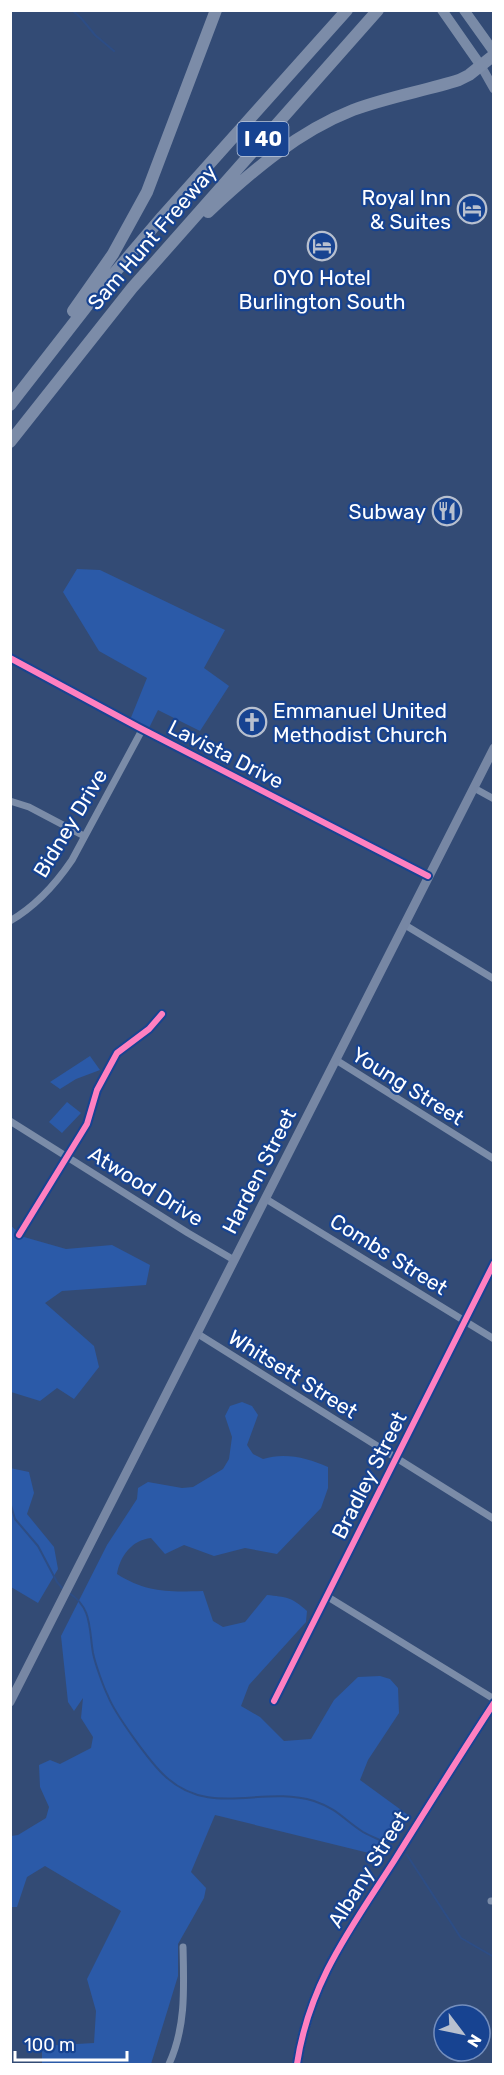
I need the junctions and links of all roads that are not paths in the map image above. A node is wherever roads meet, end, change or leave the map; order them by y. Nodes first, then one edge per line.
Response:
1 (216, 10) edge
2 (347, 10) edge
3 (378, 10) edge
4 (442, 10) edge
5 (464, 10) edge
6 (494, 53) edge
7 (481, 66) junction
8 (494, 89) edge
9 (149, 269) junction
10 (10, 405) edge
11 (10, 442) edge
12 (10, 658) edge
13 (142, 730) junction
14 (494, 748) edge
15 (474, 788) junction
16 (494, 799) edge
17 (10, 801) edge
18 (84, 836) junction
19 (428, 876) junction
20 (10, 921) edge
21 (405, 925) junction
22 (494, 979) edge
23 (162, 1014) dead end
24 (336, 1060) junction
25 (10, 1121) edge
26 (68, 1156) junction
27 (494, 1159) edge
28 (266, 1199) junction
29 (19, 1235) dead end
30 (234, 1260) junction
31 (494, 1263) edge
32 (465, 1322) junction
33 (198, 1334) junction
34 (494, 1339) edge
35 (397, 1458) junction
36 (494, 1519) edge
37 (328, 1597) junction
38 (274, 1701) dead end
39 (494, 1701) edge
40 (10, 1702) edge
41 (183, 1947) dead end
42 (169, 2064) edge
43 (297, 2064) edge

1 - 10 highway
2 - 10 highway, Sam Hunt Freeway / I 40
3 - 9 highway, Sam Hunt Freeway / I 40
4 - 7 main road
5 - 6 main road
6 - 7 highway
7 - 8 main road
7 - 9 highway
9 - 11 highway, Sam Hunt Freeway / I 40
12 - 13 street, Lavista Drive
13 - 18 street, Bidney Drive
13 - 19 street, Lavista Drive
14 - 15 main road, Harden Street
15 - 16 street
15 - 19 main road, Harden Street
17 - 18 street
18 - 20 street, Bidney Drive
19 - 21 main road, Harden Street
21 - 22 street
21 - 24 main road, Harden Street
23 - 26 street
24 - 27 street, Young Street
24 - 28 main road, Harden Street
25 - 26 street, Atwood Drive
26 - 29 street
26 - 30 street, Atwood Drive
28 - 30 main road, Harden Street
28 - 32 street, Combs Street
30 - 33 main road, Harden Street
31 - 32 street, Bradley Street
32 - 34 street, Combs Street
32 - 35 street, Bradley Street
33 - 35 street, Whitsett Street
33 - 40 main road, Harden Street
35 - 36 street, Whitsett Street
35 - 37 street, Bradley Street
37 - 38 street, Bradley Street
37 - 39 street
39 - 43 main road, Albany Street
41 - 42 street

